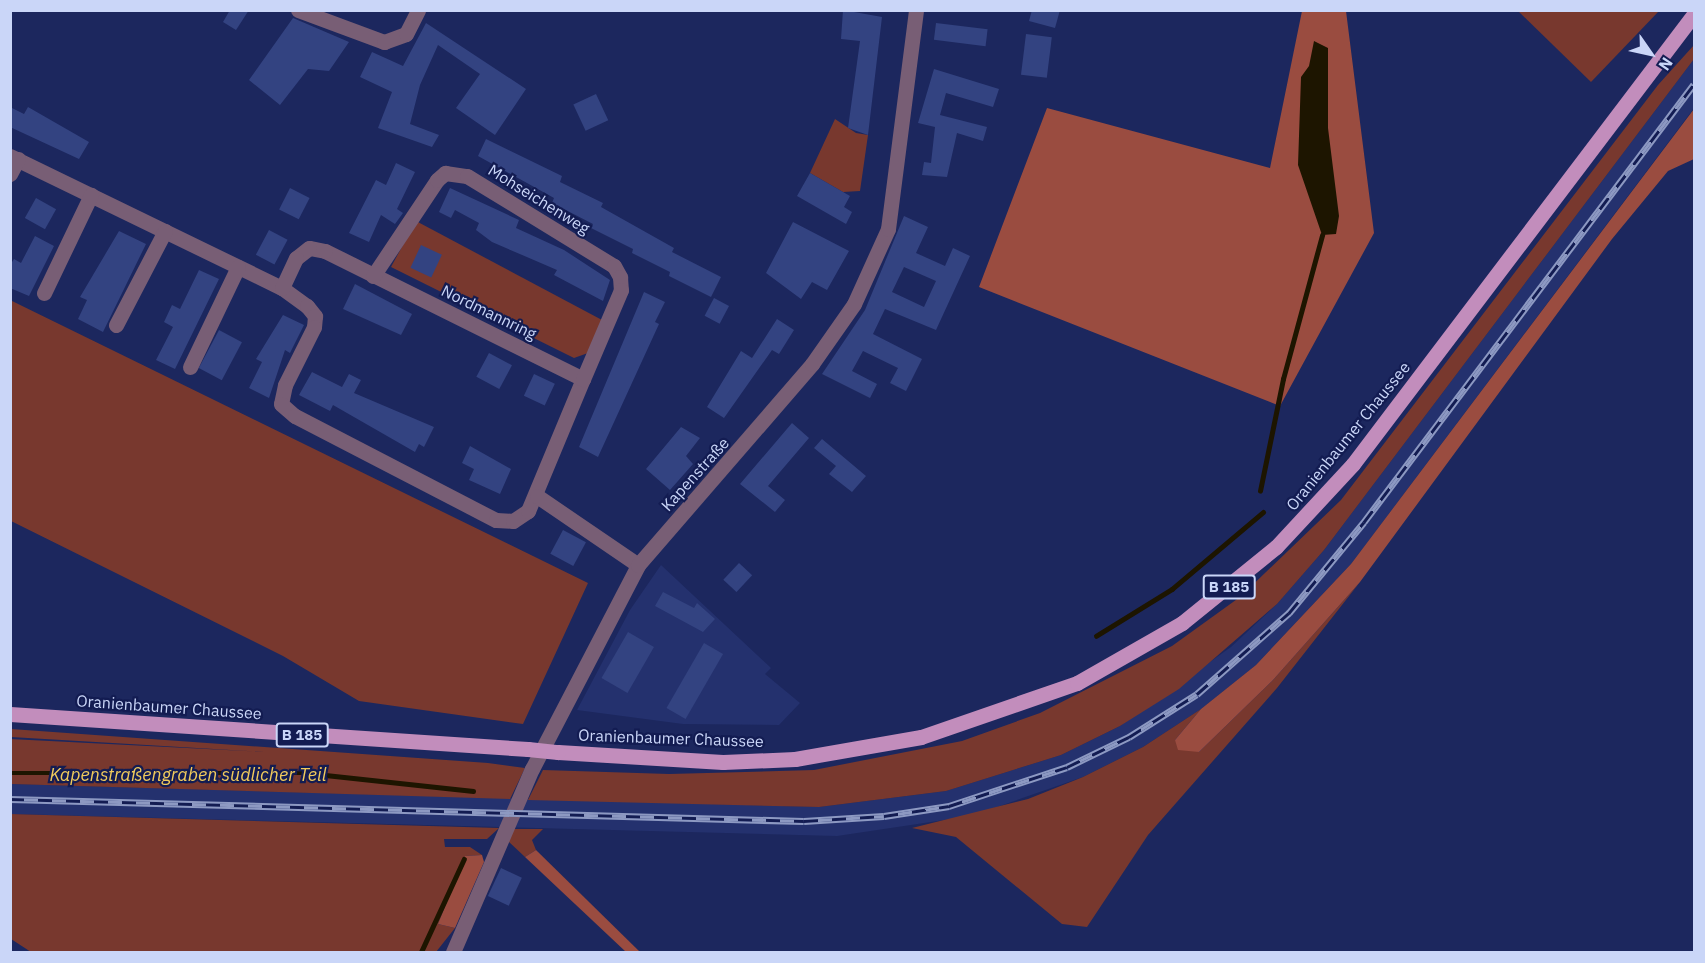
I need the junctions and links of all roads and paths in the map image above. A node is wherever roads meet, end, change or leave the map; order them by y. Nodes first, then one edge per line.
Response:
1 (298, 10) edge
2 (418, 10) edge
3 (916, 10) edge
4 (1695, 14) edge
5 (14, 158) edge
6 (10, 174) edge
7 (91, 195) junction
8 (165, 231) junction
9 (238, 267) junction
10 (373, 276) junction
11 (282, 288) junction
12 (44, 293) dead end
13 (116, 325) dead end
14 (190, 367) dead end
15 (583, 379) junction
16 (537, 496) junction
17 (638, 565) junction
18 (10, 714) edge
19 (453, 952) edge

1 - 2 street
3 - 17 street, Kapenstraße
4 - 18 main road, Oranienbaumer Chaussee / B 185, bridge
5 - 6 street
5 - 7 street
7 - 8 street
7 - 12 street
8 - 9 street
8 - 13 street
9 - 11 street
9 - 14 street
10 - 11 street, Nordmannring
10 - 15 street, Nordmannring
10 - 15 street, Mohseichenweg
11 - 16 street
15 - 16 street
16 - 17 street
17 - 19 street, Kapenstraße

